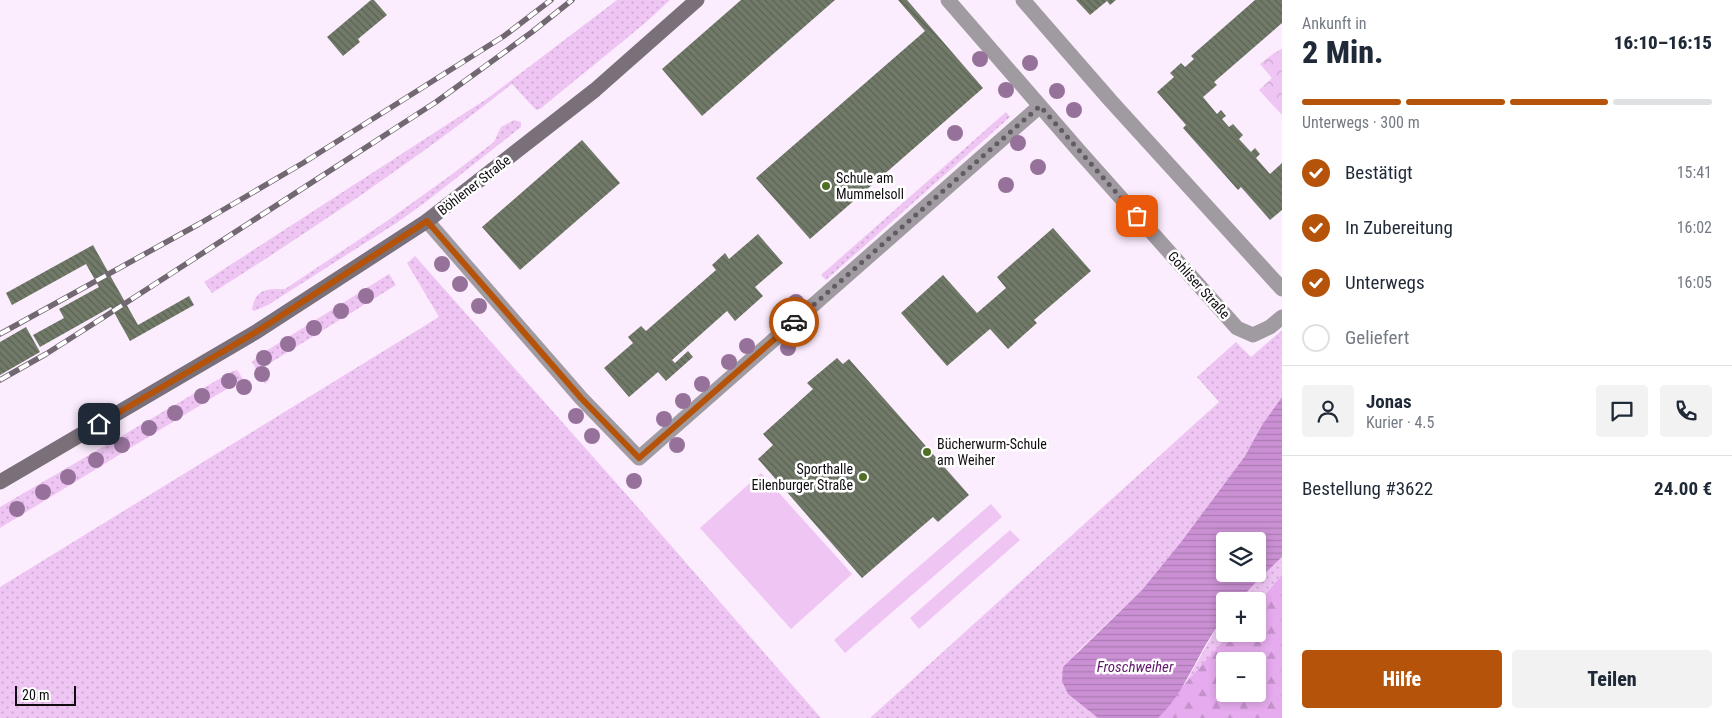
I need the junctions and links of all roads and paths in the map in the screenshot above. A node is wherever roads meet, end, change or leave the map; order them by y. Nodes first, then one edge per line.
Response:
1 (697, 0) edge
2 (948, 0) edge
3 (1023, 0) edge
4 (1040, 106) junction
5 (427, 221) junction
6 (1282, 289) edge
7 (1282, 317) edge
8 (0, 482) edge

1 - 5 street, Böhlener Straße
2 - 4 street, Gohliser Straße
3 - 6 street
4 - 5 street
4 - 7 street, Gohliser Straße
5 - 8 street, Böhlener Straße

